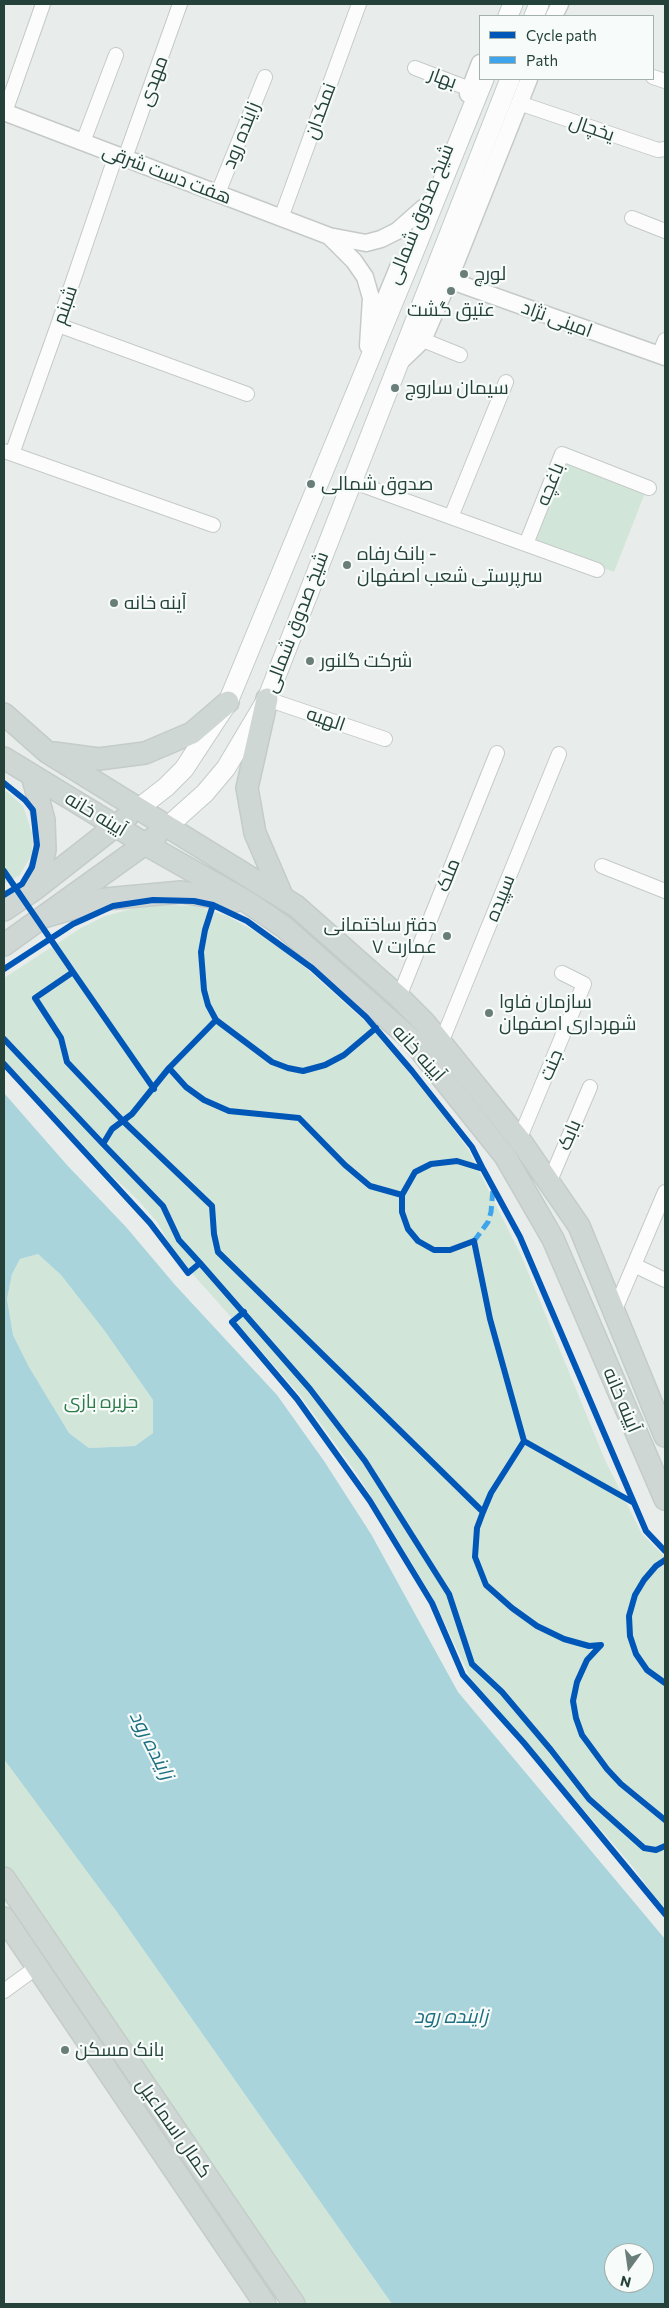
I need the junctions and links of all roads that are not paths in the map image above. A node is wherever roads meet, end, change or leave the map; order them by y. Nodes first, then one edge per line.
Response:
1 (43, 4) edge
2 (180, 4) edge
3 (359, 4) edge
4 (116, 55) dead end
5 (415, 68) dead end
6 (479, 70) edge
7 (265, 77) dead end
8 (510, 80) edge
9 (529, 80) edge
10 (477, 84) edge
11 (519, 103) junction
12 (4, 112) edge
13 (83, 142) junction
14 (665, 149) edge
15 (120, 156) junction
16 (218, 194) junction
17 (423, 208) junction
18 (281, 218) junction
19 (632, 218) dead end
20 (665, 231) edge
21 (329, 236) junction
22 (441, 277) junction
23 (58, 325) junction
24 (423, 340) junction
25 (368, 346) junction
26 (663, 351) edge
27 (460, 355) dead end
28 (367, 366) junction
29 (396, 366) junction
30 (506, 382) dead end
31 (247, 394) dead end
32 (8, 453) edge
33 (351, 481) junction
34 (649, 488) dead end
35 (452, 517) junction
36 (213, 524) dead end
37 (526, 544) junction
38 (597, 570) dead end
39 (267, 699) junction
40 (228, 702) junction
41 (4, 714) edge
42 (385, 739) dead end
43 (47, 752) junction
44 (497, 754) dead end
45 (559, 754) dead end
46 (4, 758) edge
47 (32, 776) junction
48 (139, 808) junction
49 (116, 825) junction
50 (167, 827) junction
51 (145, 844) junction
52 (602, 866) dead end
53 (35, 889) junction
54 (665, 890) edge
55 (283, 898) junction
56 (249, 903) junction
57 (4, 910) edge
58 (47, 916) junction
59 (4, 945) edge
60 (562, 972) dead end
61 (399, 997) junction
62 (441, 1043) junction
63 (590, 1086) dead end
64 (519, 1140) junction
65 (549, 1183) junction
66 (665, 1192) edge
67 (634, 1265) junction
68 (665, 1280) edge
69 (614, 1312) junction
70 (665, 1436) edge
71 (665, 1499) edge
72 (4, 1878) edge
73 (4, 1918) edge
74 (54, 1954) junction
75 (37, 1967) junction
76 (4, 1991) edge
77 (284, 2300) edge
78 (265, 2304) edge

1 - 12 street
2 - 15 street, مهدی
3 - 18 street, نمکدان
4 - 13 street
5 - 10 street, بهار
6 - 10 street, شیخ صدوق شمالی
7 - 16 street, زاینده رود
8 - 22 main road, شیخ صدوق شمالی
9 - 11 street, شیخ صدوق شمالی
10 - 17 street, شیخ صدوق شمالی
10 - 28 main road, شیخ صدوق شمالی
11 - 14 street, یخچال
11 - 22 street, شیخ صدوق شمالی
12 - 13 street, هفت دست شرقی
13 - 15 street, هفت دست شرقی
15 - 16 street, هفت دست شرقی
15 - 23 street, شبنم
16 - 18 street, هفت دست شرقی
17 - 21 street, هفت دست شرقی
17 - 25 street, شیخ صدوق شمالی
18 - 21 street, هفت دست شرقی
19 - 20 street
21 - 25 street
22 - 24 street, شیخ صدوق شمالی
22 - 26 street, امینی نژاد
22 - 29 main road, شیخ صدوق شمالی
23 - 31 street
23 - 32 street, شبنم
24 - 27 street
24 - 29 street, شیخ صدوق شمالی
25 - 28 street, شیخ صدوق شمالی
28 - 40 main road, شیخ صدوق شمالی
29 - 33 main road, شیخ صدوق شمالی
30 - 35 street
32 - 36 street
33 - 35 street
33 - 39 main road, شیخ صدوق شمالی
34 - 37 street, باغچه
35 - 37 street
37 - 38 street
39 - 42 street, الهیه
39 - 50 main road, شیخ صدوق شمالی
39 - 55 main road
40 - 43 main road
40 - 48 main road, شیخ صدوق شمالی
41 - 43 main road, آیینه خانه
43 - 48 main road, آیینه خانه
44 - 61 street, ملک
45 - 62 street, سپیده
46 - 47 main road, آیینه خانه
47 - 49 main road, آیینه خانه
47 - 53 main road
48 - 49 main road, شیخ صدوق شمالی
48 - 50 main road, آیینه خانه
49 - 51 main road, آیینه خانه
49 - 53 main road, شیخ صدوق شمالی
50 - 51 main road, شیخ صدوق شمالی
50 - 55 main road, آیینه خانه
51 - 56 main road, آیینه خانه
51 - 58 main road, شیخ صدوق شمالی
52 - 54 street
53 - 57 main road, شیخ صدوق شمالی
55 - 61 main road, آیینه خانه
56 - 58 main road
56 - 71 main road, آیینه خانه
58 - 59 main road, شیخ صدوق شمالی
60 - 64 street, جنت
61 - 62 main road, آیینه خانه
62 - 64 main road, آیینه خانه
63 - 65 street, بابک
64 - 65 main road, آیینه خانه
65 - 69 main road, آیینه خانه
66 - 67 street
67 - 68 street
67 - 69 street
69 - 70 main road, آیینه خانه
72 - 74 main road, کمال اسماعیل
73 - 75 main road, کمال اسماعیل
74 - 75 main road
74 - 77 main road, کمال اسماعیل
75 - 76 street
75 - 78 main road, کمال اسماعیل

